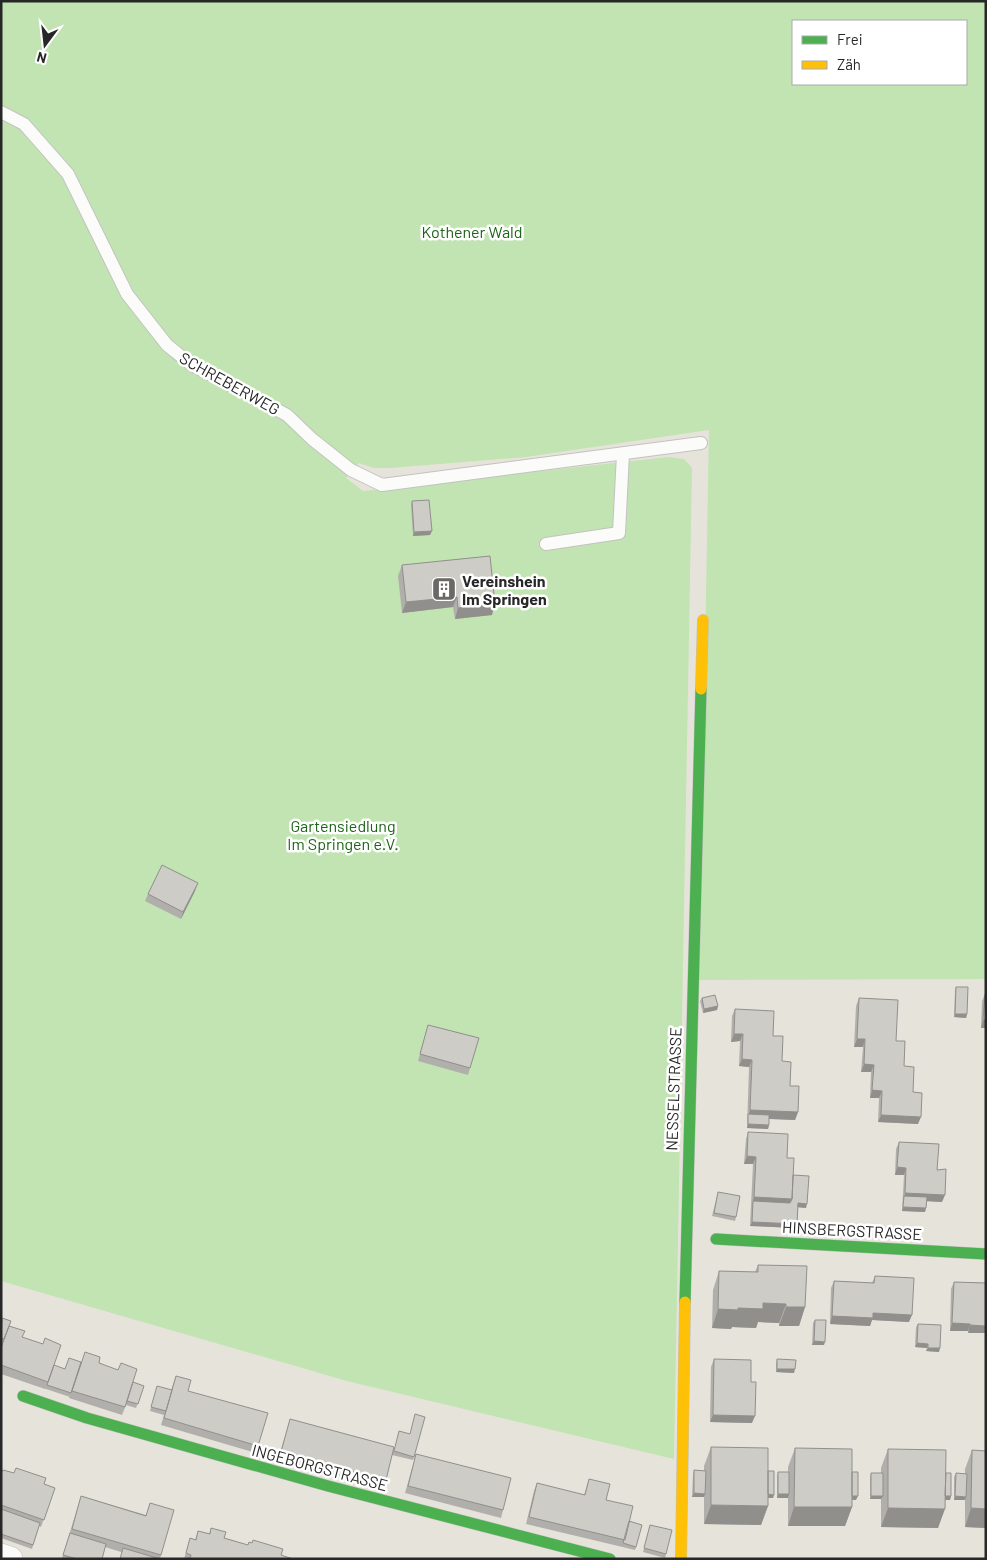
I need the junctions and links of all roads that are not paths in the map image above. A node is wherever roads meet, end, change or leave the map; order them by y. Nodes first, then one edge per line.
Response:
1 (1, 112) edge
2 (701, 443) dead end
3 (623, 454) junction
4 (546, 544) dead end
5 (703, 620) dead end
6 (716, 1239) dead end
7 (986, 1254) edge
8 (23, 1396) dead end
9 (1, 1556) edge
10 (10, 1559) edge
11 (610, 1559) edge
12 (681, 1559) edge

1 - 3 lane, SCHREBERWEG
2 - 3 lane
3 - 4 lane
5 - 12 street, NESSELSTRASSE
6 - 7 street, HINSBERGSTRASSE
8 - 11 street, INGEBORGSTRASSE
9 - 10 street

